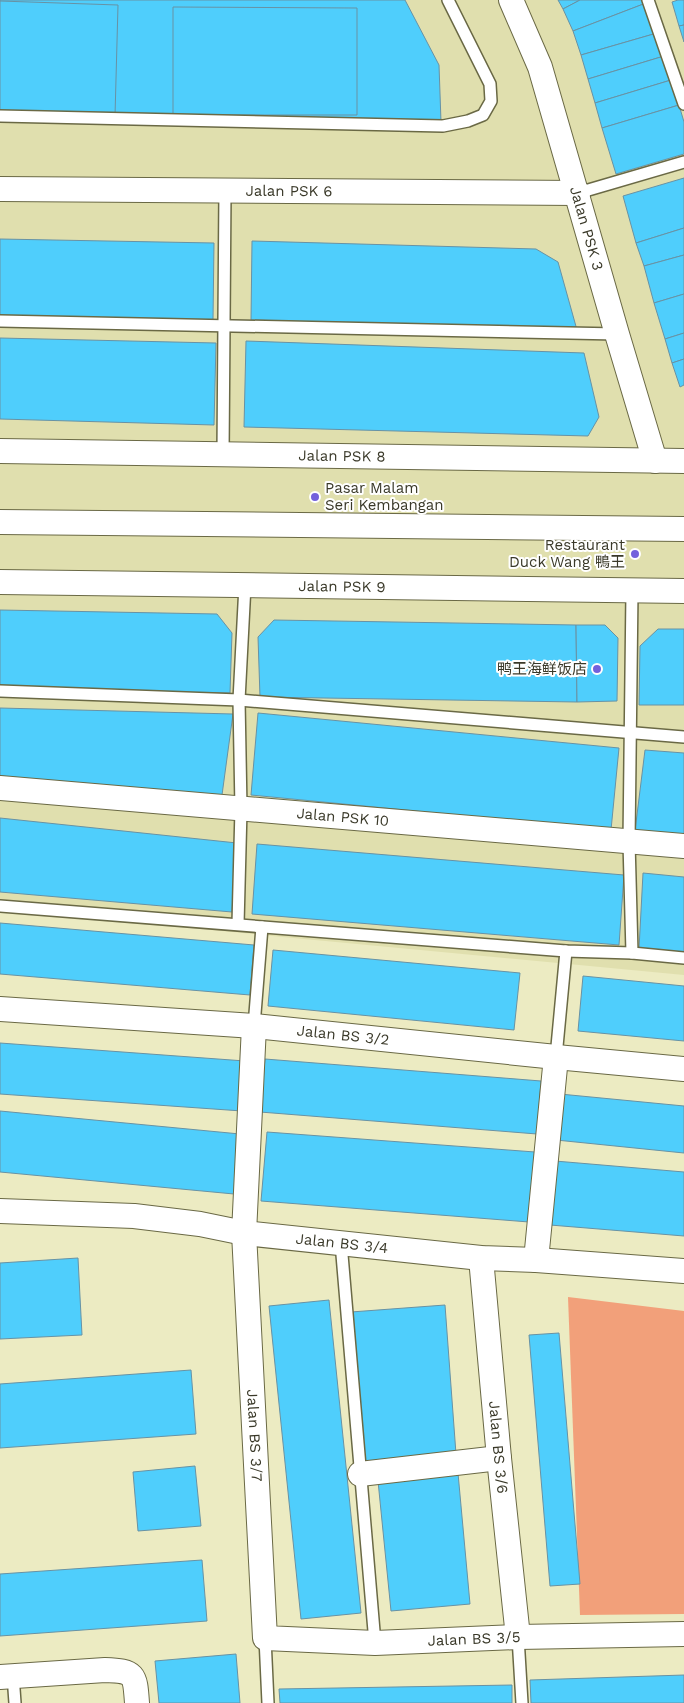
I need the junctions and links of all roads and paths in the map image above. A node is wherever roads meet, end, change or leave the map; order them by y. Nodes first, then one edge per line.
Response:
1 (448, 0) edge
2 (510, 0) edge
3 (648, 0) edge
4 (684, 104) edge
5 (0, 116) edge
6 (684, 162) edge
7 (0, 189) edge
8 (225, 190) junction
9 (578, 193) junction
10 (0, 322) edge
11 (225, 327) junction
12 (617, 334) junction
13 (0, 451) edge
14 (223, 454) junction
15 (656, 461) junction
16 (684, 461) edge
17 (0, 522) edge
18 (684, 529) edge
19 (0, 582) edge
20 (245, 585) junction
21 (632, 591) junction
22 (684, 591) edge
23 (0, 691) edge
24 (239, 700) junction
25 (629, 733) junction
26 (684, 737) edge
27 (0, 788) edge
28 (241, 809) junction
29 (629, 842) junction
30 (684, 846) edge
31 (0, 906) edge
32 (238, 924) junction
33 (262, 927) junction
34 (566, 951) junction
35 (632, 953) junction
36 (684, 958) edge
37 (0, 1009) edge
38 (254, 1026) junction
39 (556, 1058) junction
40 (684, 1068) edge
41 (0, 1210) edge
42 (244, 1233) junction
43 (341, 1243) junction
44 (481, 1258) junction
45 (536, 1260) junction
46 (684, 1271) edge
47 (499, 1458) junction
48 (360, 1474) junction
49 (684, 1634) edge
50 (518, 1637) junction
51 (265, 1638) junction
52 (375, 1643) junction
53 (6, 1676) edge
54 (15, 1703) edge
55 (137, 1703) edge
56 (268, 1703) edge
57 (522, 1703) edge

1 - 5 lane
2 - 9 street, Jalan PSK 3
3 - 4 lane
6 - 9 lane
7 - 8 street, Jalan PSK 6
8 - 9 street, Jalan PSK 6
8 - 11 lane
9 - 12 street, Jalan PSK 3
10 - 11 lane
11 - 12 lane
11 - 14 lane
12 - 15 street, Jalan PSK 3
13 - 14 street, Jalan PSK 8
14 - 15 street, Jalan PSK 8
15 - 16 street, Jalan PSK 8
17 - 18 street
19 - 20 street, Jalan PSK 9
20 - 21 street, Jalan PSK 9
20 - 24 lane
21 - 22 street, Jalan PSK 9
21 - 25 lane
23 - 24 lane
24 - 25 lane
24 - 28 lane
25 - 26 lane
25 - 29 lane
27 - 28 street, Jalan PSK 10
28 - 29 street, Jalan PSK 10
28 - 32 lane
29 - 30 street, Jalan PSK 10
29 - 35 lane
31 - 32 lane
32 - 33 lane
33 - 34 lane
33 - 38 lane
34 - 35 lane
34 - 39 lane
35 - 36 lane
37 - 38 street, Jalan BS 3/2
38 - 39 street, Jalan BS 3/2
38 - 42 street, Jalan BS 3/7
39 - 40 street, Jalan BS 3/2
39 - 45 street
41 - 42 street, Jalan BS 3/4
42 - 43 street, Jalan BS 3/4
42 - 51 street, Jalan BS 3/7
43 - 44 street, Jalan BS 3/4
43 - 48 lane
44 - 45 street, Jalan BS 3/4
44 - 47 street, Jalan BS 3/6
45 - 46 street, Jalan BS 3/4
47 - 48 street
47 - 50 street, Jalan BS 3/6
48 - 52 lane
49 - 50 street, Jalan BS 3/5
50 - 52 street, Jalan BS 3/5
50 - 57 lane
51 - 52 street, Jalan BS 3/5
51 - 56 lane
53 - 54 lane
53 - 55 street

